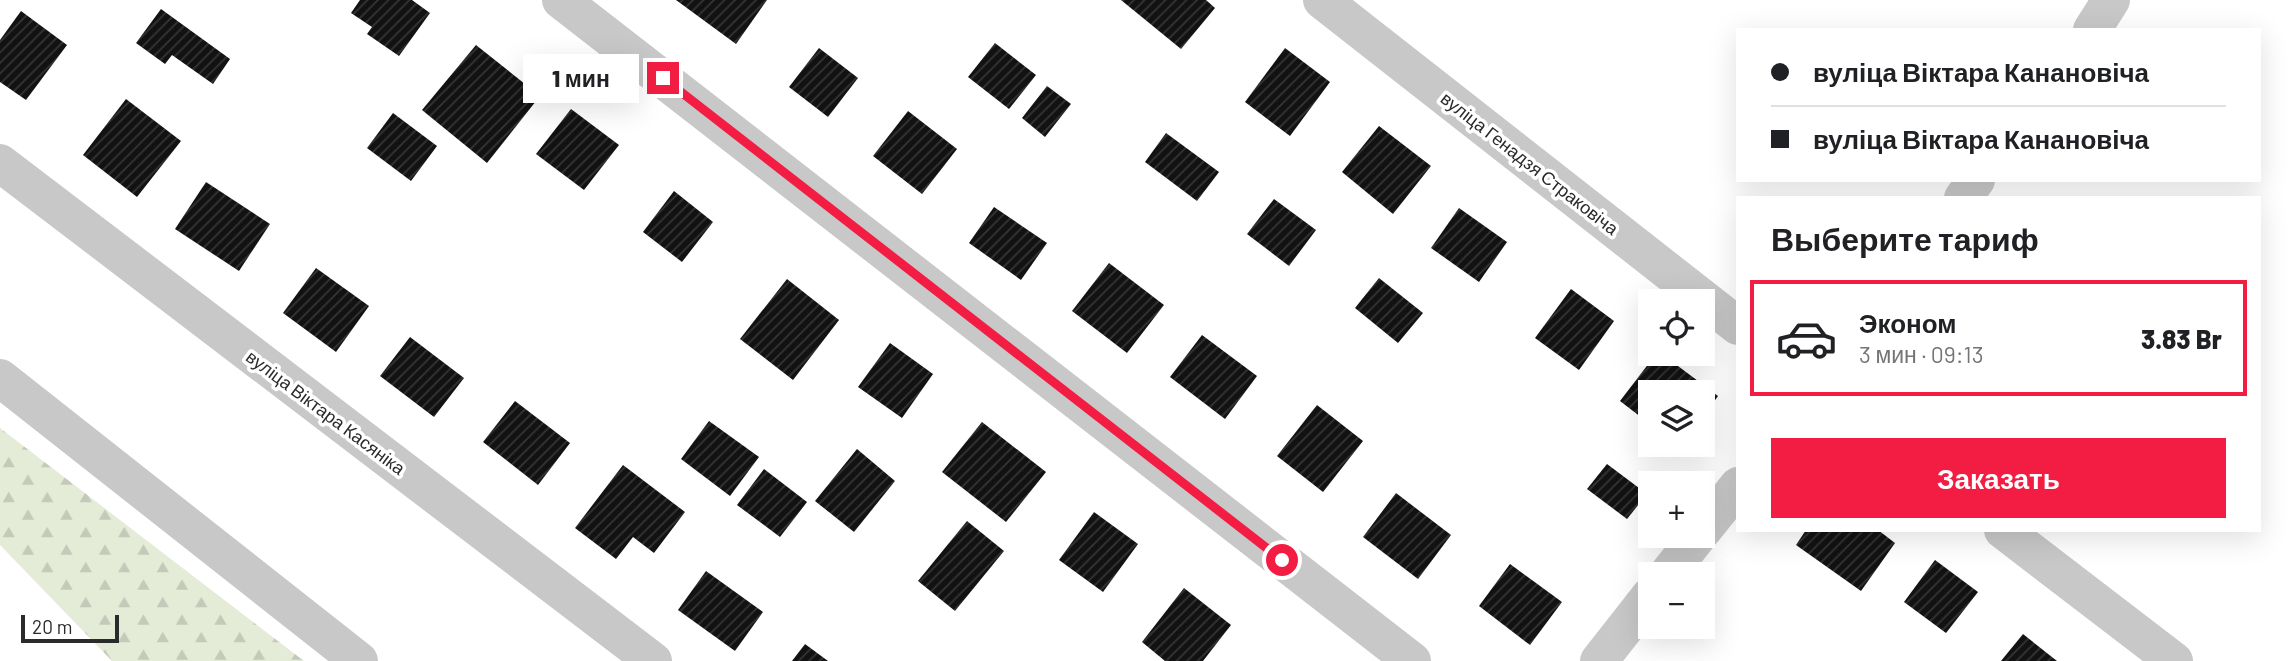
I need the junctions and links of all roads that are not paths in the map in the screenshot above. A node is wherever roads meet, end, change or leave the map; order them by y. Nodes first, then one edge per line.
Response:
1 (561, 0) edge
2 (1322, 0) edge
3 (2111, 0) edge
4 (2093, 28) edge
5 (0, 163) edge
6 (1736, 324) edge
7 (0, 378) edge
8 (1736, 489) edge
9 (1715, 515) edge
10 (2006, 532) edge
11 (1689, 548) edge
12 (1678, 562) edge
13 (1638, 611) edge
14 (359, 661) edge
15 (653, 661) edge
16 (1412, 661) edge
17 (1599, 661) edge
18 (2174, 661) edge

1 - 16 street
2 - 6 street, вуліца Генадзя Страковіча
3 - 4 street
5 - 15 street, вуліца Віктара Касяніка
7 - 14 street
8 - 9 street
10 - 18 street
11 - 12 street
13 - 17 street

